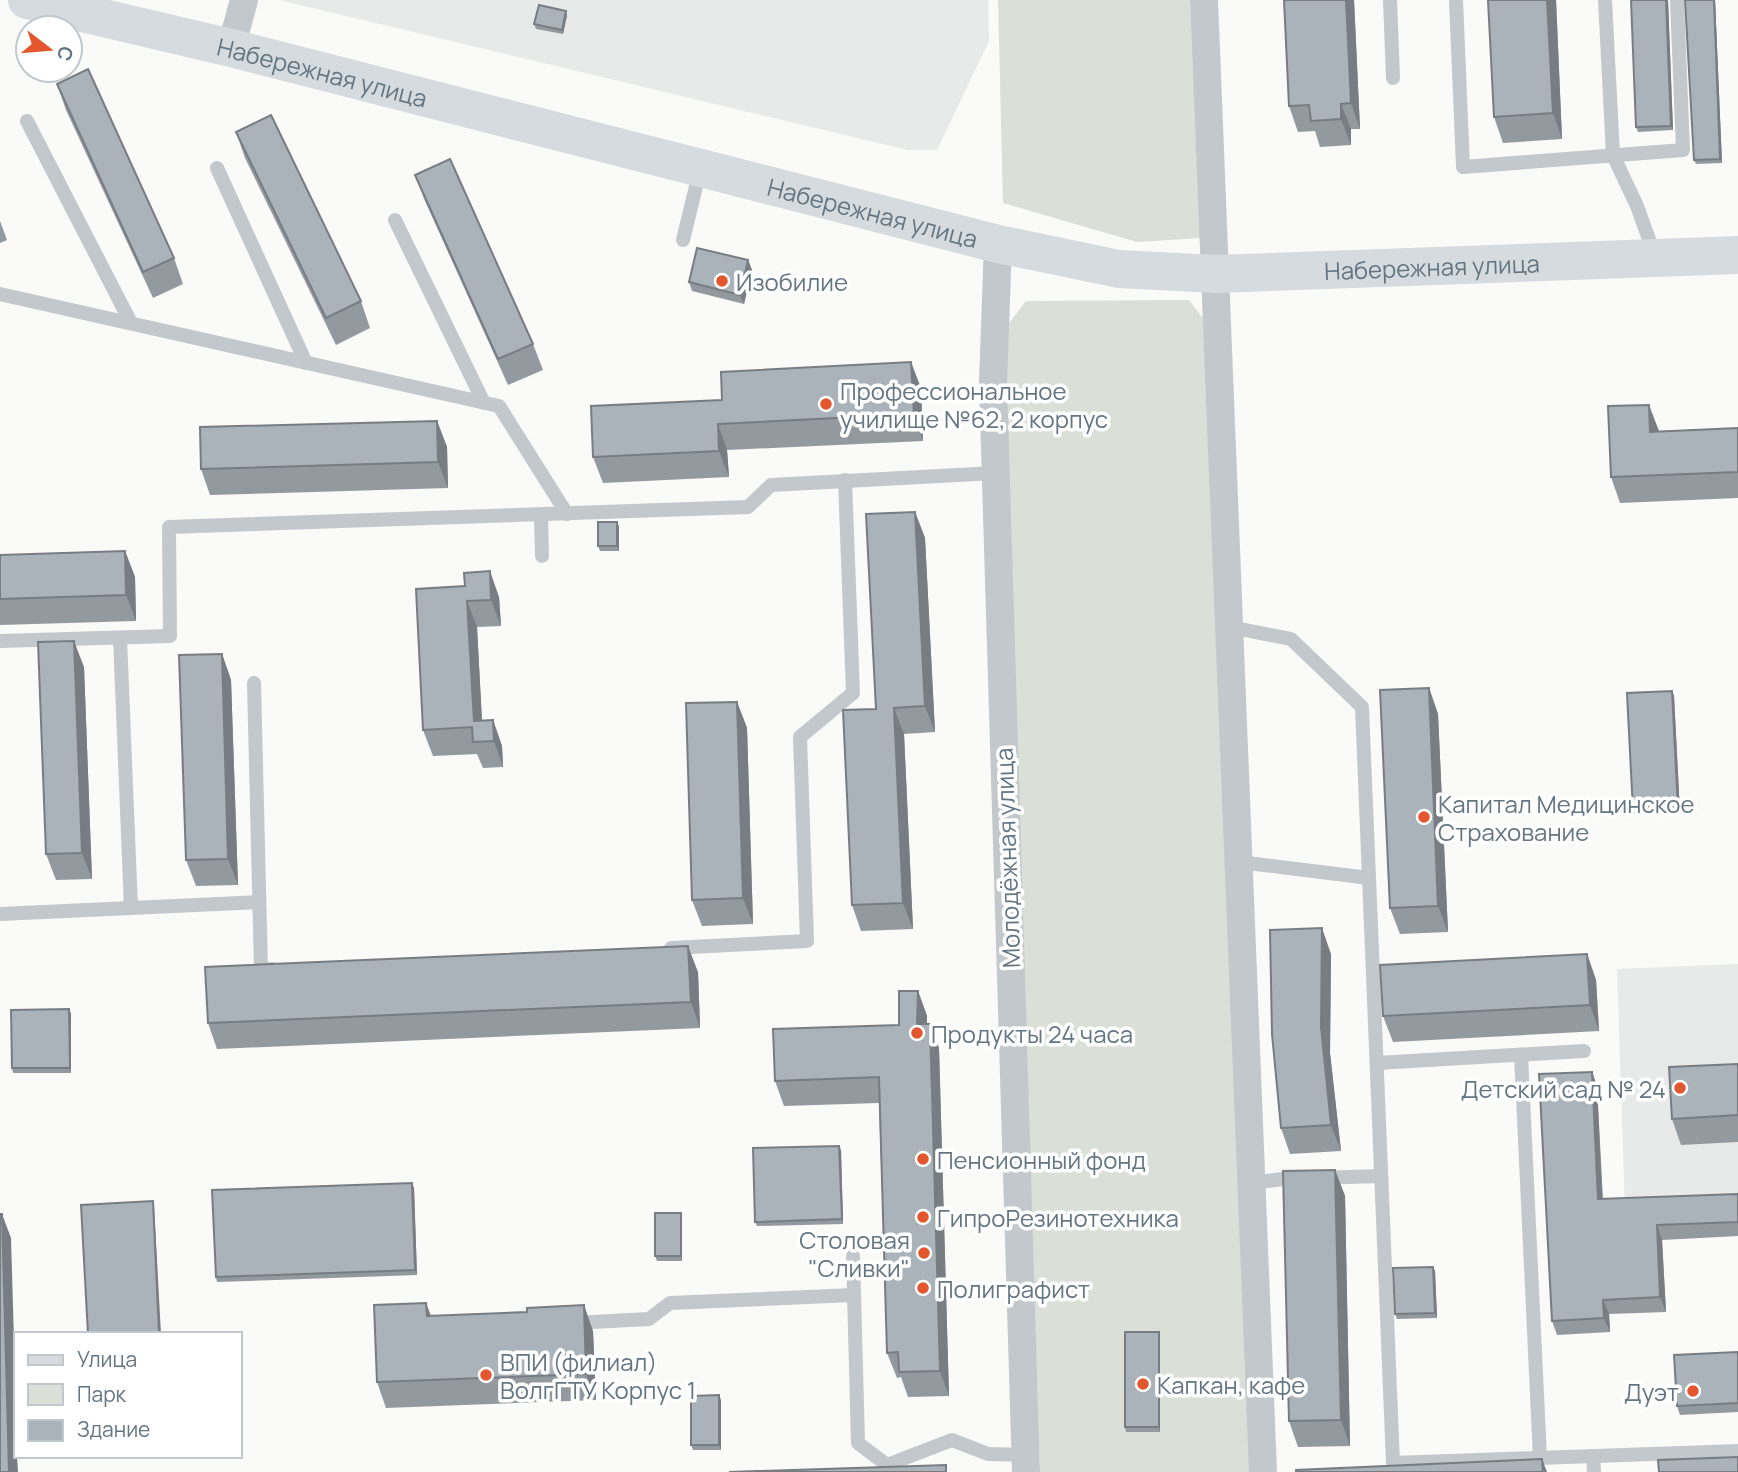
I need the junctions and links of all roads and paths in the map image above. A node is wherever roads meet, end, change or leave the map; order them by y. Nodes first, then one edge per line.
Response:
1 (27, 0) edge
2 (244, 0) edge
3 (1204, 0) edge
4 (1390, 0) edge
5 (1456, 0) edge
6 (1605, 0) edge
7 (1677, 0) edge
8 (231, 48) junction
9 (1394, 78) dead end
10 (27, 121) dead end
11 (1613, 155) junction
12 (701, 167) junction
13 (217, 168) dead end
14 (395, 220) dead end
15 (683, 240) dead end
16 (998, 244) junction
17 (1738, 255) edge
18 (1656, 258) junction
19 (1216, 274) junction
20 (0, 294) edge
21 (131, 323) junction
22 (306, 363) junction
23 (484, 402) junction
24 (995, 473) junction
25 (845, 480) junction
26 (567, 514) junction
27 (541, 515) junction
28 (542, 556) dead end
29 (1230, 627) junction
30 (120, 638) junction
31 (0, 641) edge
32 (254, 682) dead end
33 (1239, 862) junction
34 (1369, 877) junction
35 (259, 902) junction
36 (131, 908) junction
37 (0, 914) edge
38 (657, 949) edge
39 (288, 968) edge
40 (1584, 1051) dead end
41 (1521, 1055) junction
42 (1377, 1063) junction
43 (1381, 1176) junction
44 (1252, 1184) junction
45 (853, 1256) dead end
46 (853, 1295) junction
47 (558, 1324) edge
48 (1738, 1451) edge
49 (1593, 1457) junction
50 (1540, 1458) junction
51 (1026, 1463) edge
52 (1263, 1472) edge
53 (1594, 1472) edge

1 - 8 street, Набережная улица
2 - 8 street
3 - 19 street
4 - 9 lane
5 - 11 lane
6 - 11 lane
7 - 11 lane
8 - 12 street, Набережная улица
10 - 21 lane
11 - 18 lane
12 - 15 lane
12 - 16 street, Набережная улица
13 - 22 lane
14 - 23 lane
16 - 19 street, Набережная улица
16 - 24 street, Молодёжная улица
17 - 18 street, Набережная улица
18 - 19 street, Набережная улица
19 - 29 street
20 - 21 lane
21 - 22 lane
22 - 23 lane
23 - 26 lane
24 - 25 lane
24 - 51 street, Молодёжная улица
25 - 26 lane
25 - 38 lane
26 - 27 lane
27 - 28 lane
27 - 30 lane
29 - 33 street
29 - 34 lane
30 - 31 lane
30 - 36 lane
32 - 35 lane
33 - 34 lane
33 - 44 street
34 - 42 lane
35 - 36 lane
35 - 39 lane
36 - 37 lane
40 - 41 lane
41 - 42 lane
41 - 50 lane
42 - 43 lane
43 - 44 lane
43 - 50 lane
44 - 52 street
45 - 46 lane
46 - 47 lane
46 - 51 lane
48 - 49 lane
49 - 50 lane
49 - 53 lane

